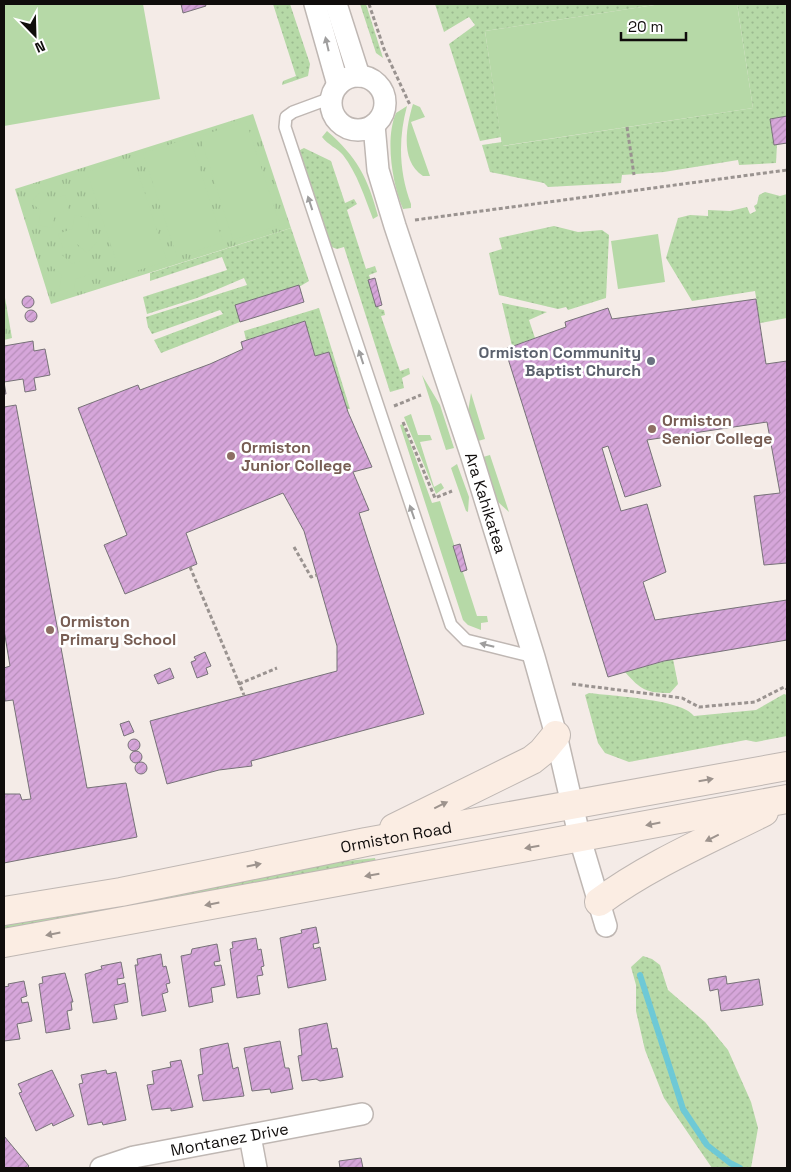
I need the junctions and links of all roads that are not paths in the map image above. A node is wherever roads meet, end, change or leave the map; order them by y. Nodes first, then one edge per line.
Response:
1 (315, 4) edge
2 (336, 4) edge
3 (359, 76) junction
4 (335, 92) junction
5 (374, 125) junction
6 (346, 127) junction
7 (378, 170) junction
8 (534, 656) junction
9 (556, 735) junction
10 (787, 766) edge
11 (787, 800) edge
12 (572, 804) junction
13 (580, 839) junction
14 (366, 842) junction
15 (4, 911) edge
16 (603, 914) joint
17 (4, 943) edge
18 (362, 1114) dead end
19 (250, 1136) junction
20 (101, 1168) edge
21 (256, 1168) edge

4 -> 1 street
2 - 3 street
3 - 4 street
3 - 5 street
4 - 6 street
8 -> 4 lane
5 - 6 street
5 - 7 street, Ara Kahikatea
6 - 7 street, Ara Kahikatea
7 - 8 street, Ara Kahikatea
8 - 9 street, Ara Kahikatea
9 - 12 street, Ara Kahikatea
14 -> 9 main road
12 -> 10 main road, Ormiston Road
11 -> 13 main road, Ormiston Road
11 -> 16 main road
12 - 13 street, Ara Kahikatea
12 - 14 main road, Ormiston Road
13 - 16 street, Ara Kahikatea
13 -> 17 main road, Ormiston Road
15 -> 14 main road, Ormiston Road
18 - 19 street, Montanez Drive
19 - 20 street, Montanez Drive
19 - 21 street

